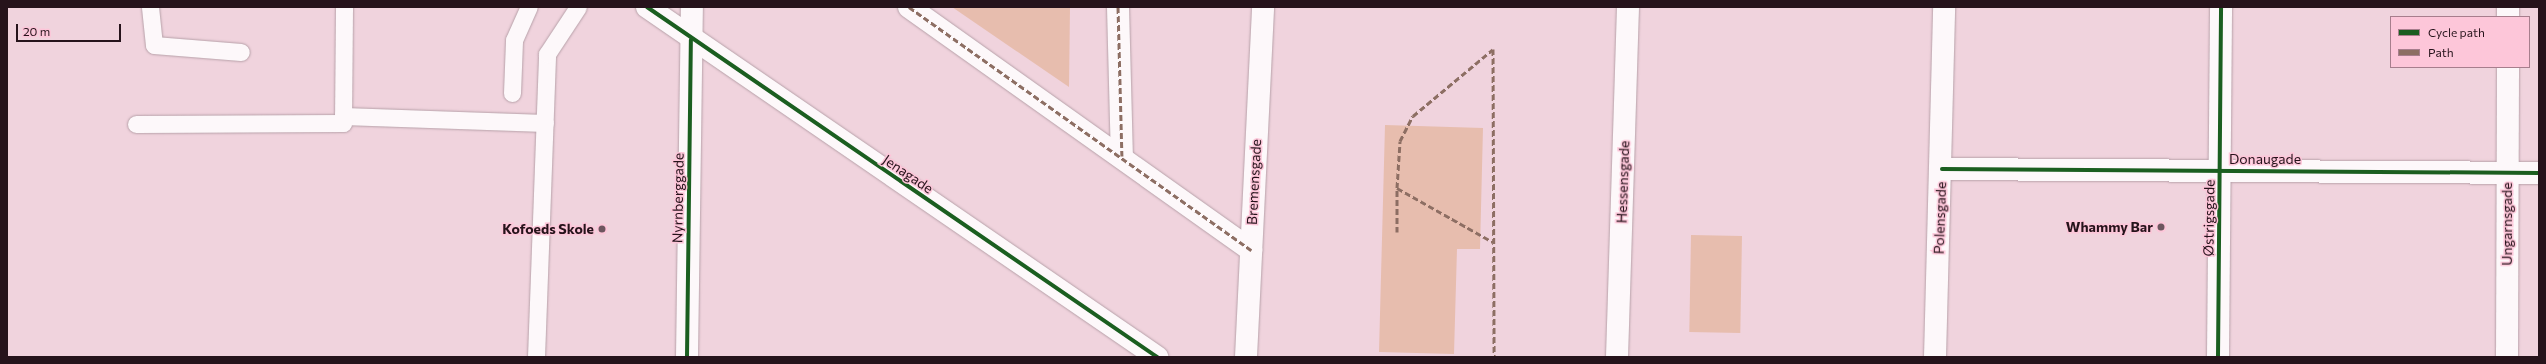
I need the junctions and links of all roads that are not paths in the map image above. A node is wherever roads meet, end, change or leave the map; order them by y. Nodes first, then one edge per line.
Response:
1 (150, 7) edge
2 (344, 7) edge
3 (529, 7) edge
4 (578, 7) edge
5 (647, 7) edge
6 (692, 7) edge
7 (909, 7) edge
8 (1118, 7) edge
9 (1263, 7) edge
10 (1628, 7) edge
11 (1944, 7) edge
12 (2221, 7) edge
13 (691, 40) junction
14 (241, 52) dead end
15 (2508, 68) edge
16 (512, 93) dead end
17 (343, 116) junction
18 (545, 123) junction
19 (136, 124) dead end
20 (1122, 156) junction
21 (1942, 169) junction
22 (2220, 170) junction
23 (2507, 172) junction
24 (2539, 173) edge
25 (1251, 250) junction
26 (536, 357) edge
27 (687, 357) edge
28 (1157, 357) edge
29 (1246, 357) edge
30 (1617, 357) edge
31 (1935, 357) edge
32 (2218, 357) edge
33 (2507, 357) edge

1 - 14 lane
2 - 17 lane
3 - 16 lane
4 - 18 lane
5 - 13 street, Jenagade
6 - 13 street, Nyrnberggade
7 - 20 street
8 - 20 street
9 - 25 street, Bremensgade
10 - 30 street, Hessensgade
11 - 21 street, Polensgade
12 - 22 street, Østrigsgade
13 - 27 street, Nyrnberggade
13 - 28 street, Jenagade
15 - 23 street, Ungarnsgade
17 - 18 lane
17 - 19 lane
18 - 26 lane
20 - 25 street
21 - 22 street, Donaugade
21 - 31 street, Polensgade
22 - 23 street, Donaugade
22 - 32 street, Østrigsgade
23 - 24 street, Donaugade
23 - 33 street, Ungarnsgade
25 - 29 street, Bremensgade

